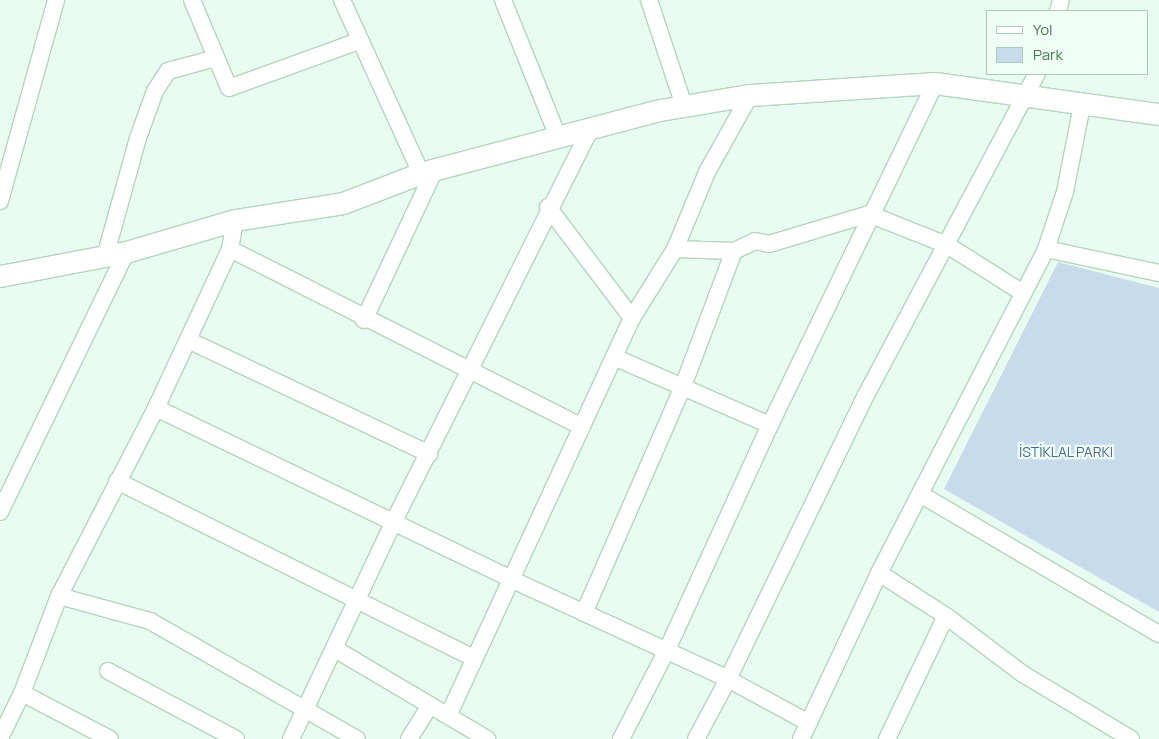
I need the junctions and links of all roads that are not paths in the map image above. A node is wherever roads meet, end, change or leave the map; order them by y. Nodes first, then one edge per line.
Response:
1 (56, 0) edge
2 (192, 0) edge
3 (342, 0) edge
4 (503, 0) edge
5 (648, 0) edge
6 (359, 41) junction
7 (216, 58) junction
8 (1036, 75) edge
9 (935, 83) junction
10 (750, 95) junction
11 (1026, 96) junction
12 (1082, 105) junction
13 (684, 106) junction
14 (1159, 114) edge
15 (590, 129) junction
16 (558, 137) junction
17 (428, 171) junction
18 (0, 201) edge
19 (548, 207) junction
20 (869, 214) junction
21 (235, 220) junction
22 (947, 245) junction
23 (1046, 249) junction
24 (230, 250) junction
25 (676, 250) junction
26 (734, 251) junction
27 (126, 252) junction
28 (105, 256) junction
29 (1159, 273) edge
30 (0, 276) edge
31 (1023, 293) junction
32 (632, 318) junction
33 (364, 320) junction
34 (188, 340) junction
35 (614, 357) junction
36 (470, 373) junction
37 (682, 389) junction
38 (156, 408) junction
39 (770, 425) junction
40 (582, 428) junction
41 (429, 454) junction
42 (117, 481) junction
43 (920, 494) junction
44 (0, 512) edge
45 (394, 521) junction
46 (879, 573) junction
47 (514, 580) junction
48 (59, 596) junction
49 (357, 598) junction
50 (584, 613) junction
51 (946, 616) junction
52 (1159, 634) edge
53 (335, 649) junction
54 (666, 652) junction
55 (474, 658) junction
56 (108, 671) dead end
57 (728, 679) junction
58 (22, 693) junction
59 (430, 705) junction
60 (306, 709) junction
61 (449, 714) junction
62 (809, 723) junction
63 (0, 738) edge
64 (110, 739) edge
65 (236, 739) edge
66 (291, 739) edge
67 (357, 739) edge
68 (409, 739) edge
69 (487, 739) edge
70 (622, 739) edge
71 (696, 739) edge
72 (801, 739) edge
73 (887, 739) edge
74 (1131, 739) edge

1 - 18 street
2 - 7 street
3 - 6 street
4 - 16 street
5 - 13 street
6 - 7 street
6 - 17 street
7 - 28 street
8 - 11 street
9 - 10 street
9 - 11 street
9 - 20 street
10 - 13 street
10 - 25 street
11 - 12 street
11 - 22 street
12 - 14 street
12 - 23 street
13 - 15 street
15 - 16 street
15 - 19 street
16 - 17 street
17 - 21 street
17 - 33 street
19 - 32 street
19 - 36 street
20 - 22 street
20 - 26 street
20 - 39 street
21 - 24 street
21 - 27 street
22 - 31 street
22 - 57 street
23 - 29 street
23 - 31 street
24 - 33 street
24 - 34 street
25 - 26 street
25 - 32 street
26 - 37 street
27 - 28 street
27 - 44 street
28 - 30 street
31 - 43 street
32 - 35 street
33 - 36 street
34 - 38 street
34 - 41 street
35 - 37 street
35 - 40 street
36 - 40 street
36 - 41 street
37 - 39 street
37 - 50 street
38 - 42 street
38 - 45 street
39 - 54 street
40 - 47 street
41 - 45 street
42 - 48 street
42 - 49 street
43 - 46 street
43 - 52 street
45 - 47 street
45 - 49 street
46 - 51 street
46 - 62 street
47 - 50 street
47 - 55 street
48 - 58 street
48 - 60 street
49 - 53 street
49 - 55 street
50 - 54 street
51 - 73 street
51 - 74 street
53 - 59 street
53 - 60 street
54 - 57 street
54 - 70 street
55 - 61 street
56 - 65 street
57 - 62 street
57 - 71 street
58 - 63 street
58 - 64 street
59 - 61 street
59 - 68 street
60 - 66 street
60 - 67 street
61 - 69 street
62 - 72 street

